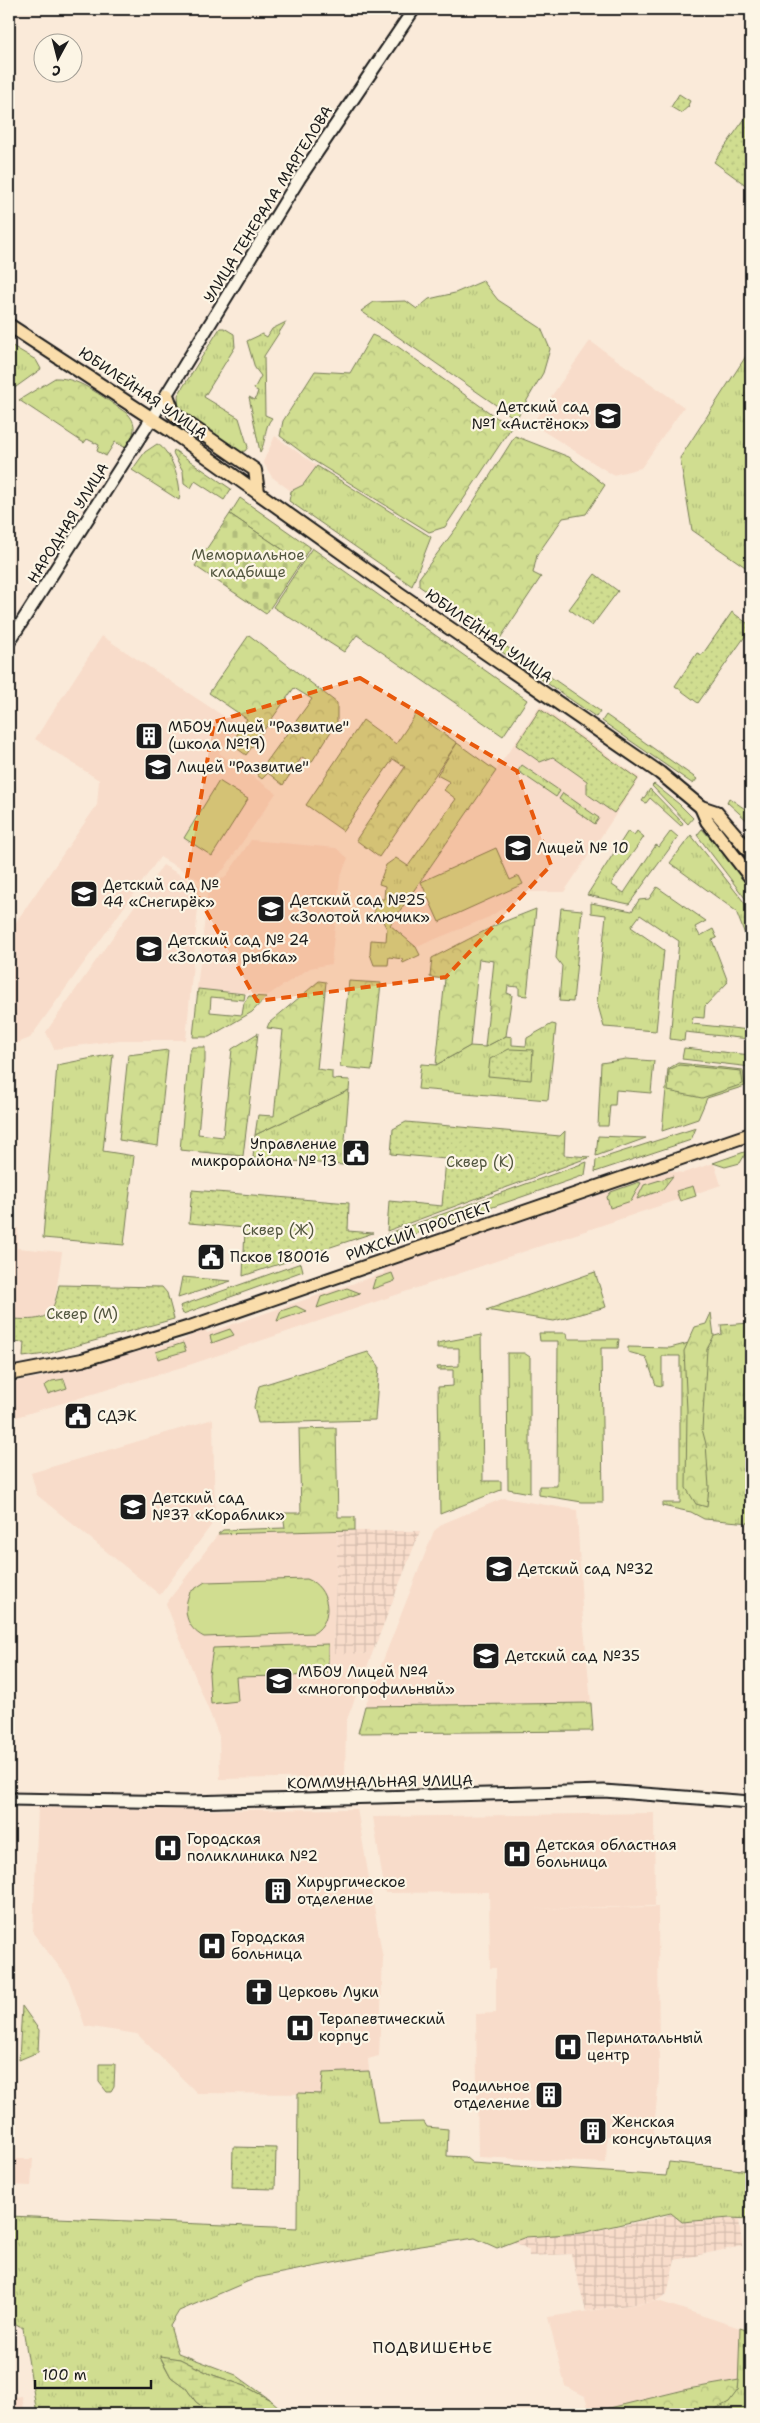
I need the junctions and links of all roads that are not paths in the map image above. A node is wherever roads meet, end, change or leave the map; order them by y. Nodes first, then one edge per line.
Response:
1 (414, 9) edge
2 (9, 325) edge
3 (167, 395) junction
4 (152, 418) junction
5 (258, 492) junction
6 (9, 642) edge
7 (701, 807) junction
8 (751, 853) edge
9 (751, 878) edge
10 (751, 1134) edge
11 (9, 1374) edge
12 (9, 1799) edge
13 (751, 1802) edge

1 - 3 main road, УЛИЦА ГЕНЕРАЛА МАРГЕЛОВА
2 - 4 main road, ЮБИЛЕЙНАЯ УЛИЦА
3 - 4 main road, УЛИЦА ГЕНЕРАЛА МАРГЕЛОВА
3 - 5 main road, ЮБИЛЕЙНАЯ УЛИЦА
4 - 5 main road, ЮБИЛЕЙНАЯ УЛИЦА
4 - 6 main road, НАРОДНАЯ УЛИЦА
5 - 7 main road, ЮБИЛЕЙНАЯ УЛИЦА
7 - 8 main road, ЮБИЛЕЙНАЯ УЛИЦА
7 - 9 main road, ЮБИЛЕЙНАЯ УЛИЦА
10 - 11 main road, РИЖСКИЙ ПРОСПЕКТ
12 - 13 main road, КОММУНАЛЬНАЯ УЛИЦА

